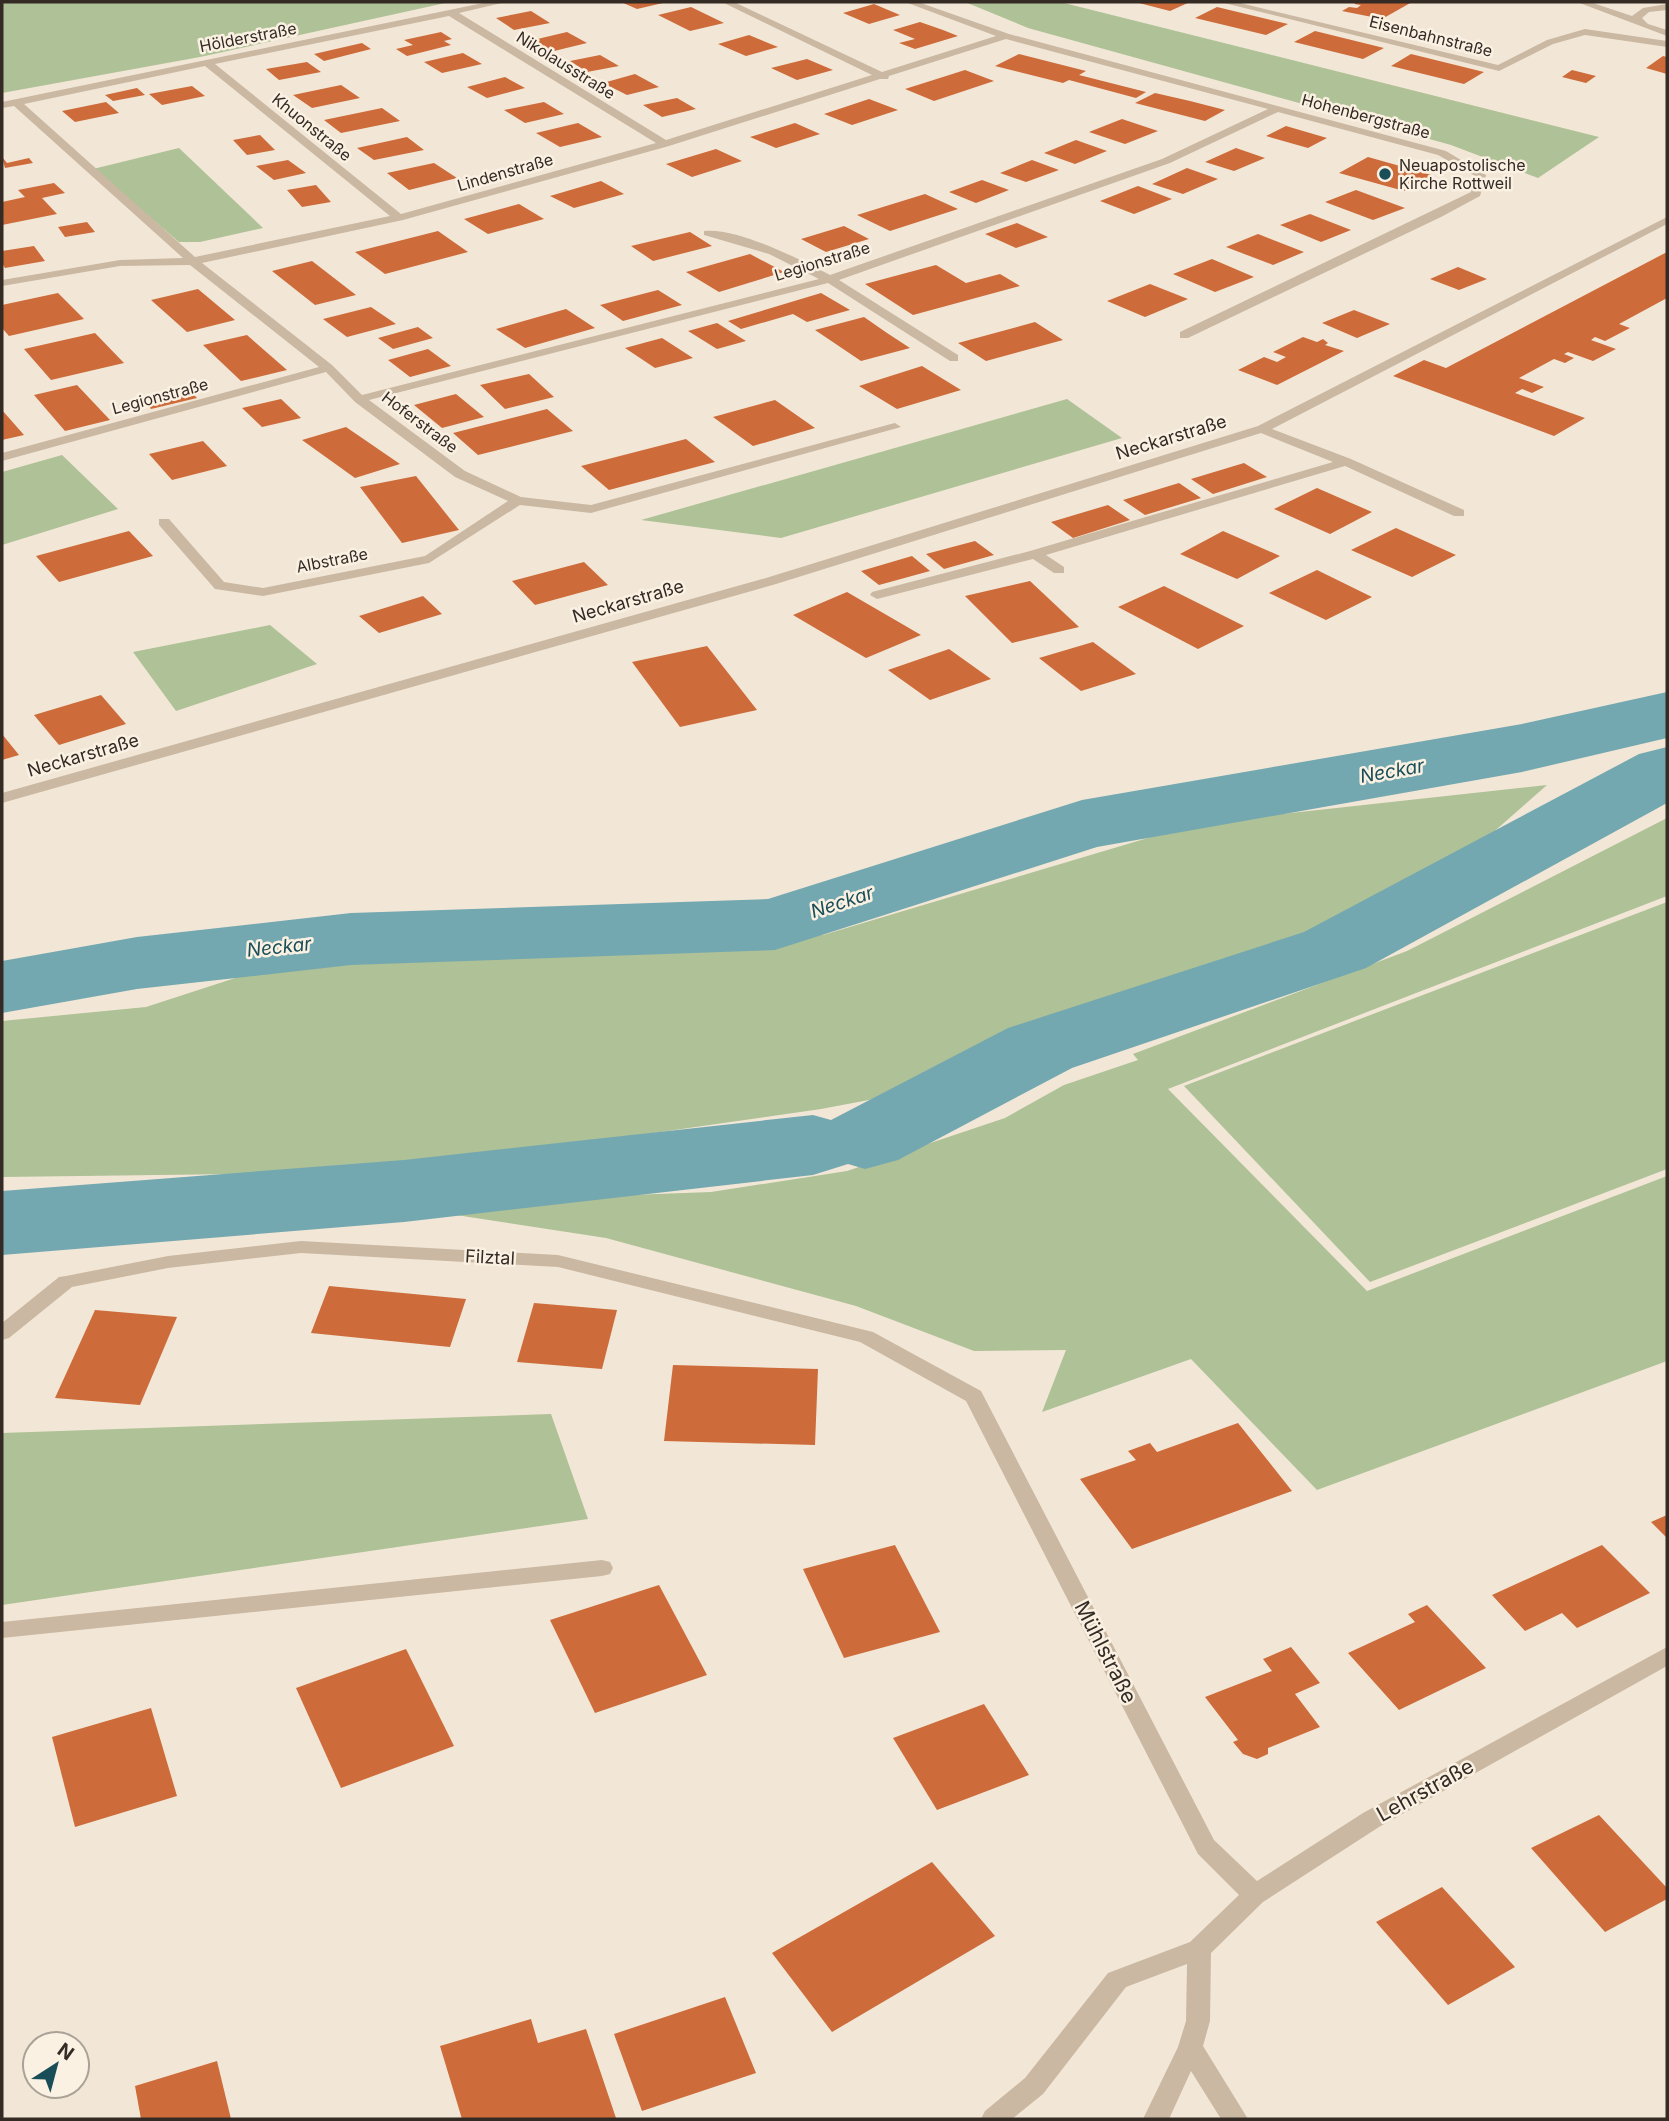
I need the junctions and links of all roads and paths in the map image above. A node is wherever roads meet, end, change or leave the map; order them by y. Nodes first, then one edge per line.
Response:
1 (501, 2) edge
2 (727, 2) edge
3 (910, 2) edge
4 (1225, 2) edge
5 (1582, 2) edge
6 (1595, 2) edge
7 (1667, 7) edge
8 (1651, 8) junction
9 (452, 13) junction
10 (1637, 21) junction
11 (1667, 33) edge
12 (1006, 36) junction
13 (1667, 44) edge
14 (205, 61) junction
15 (884, 77) junction
16 (17, 103) junction
17 (2, 105) edge
18 (1279, 108) junction
19 (665, 144) junction
20 (399, 218) junction
21 (1667, 220) edge
22 (708, 233) dead end
23 (193, 261) junction
24 (831, 279) junction
25 (2, 283) edge
26 (1184, 335) dead end
27 (954, 358) dead end
28 (328, 368) junction
29 (359, 399) junction
30 (895, 428) dead end
31 (1262, 429) junction
32 (2, 457) edge
33 (1346, 462) junction
34 (518, 501) junction
35 (1460, 513) dead end
36 (164, 522) dead end
37 (1035, 554) junction
38 (1059, 570) dead end
39 (877, 595) dead end
40 (2, 798) edge
41 (2, 1333) edge
42 (974, 1396) joint
43 (602, 1568) dead end
44 (2, 1630) edge
45 (1667, 1656) edge
46 (1255, 1895) junction
47 (1199, 1949) junction
48 (1189, 2047) junction
49 (994, 2119) edge
50 (1156, 2119) edge
51 (1235, 2119) edge

1 - 9 street, Hölderstraße
2 - 15 street
3 - 12 street, Hohenbergstraße
4 - 13 street, Eisenbahnstraße
5 - 10 street
6 - 8 street
7 - 8 street
8 - 10 street
9 - 14 street, Hölderstraße
9 - 19 street, Nikolausstraße
10 - 11 street
12 - 15 street, Lindenstraße
12 - 18 street, Hohenbergstraße
14 - 16 street, Hölderstraße
14 - 20 street, Khuonstraße
15 - 19 street, Lindenstraße
16 - 17 street, Hölderstraße
16 - 23 street, Hoferstraße
18 - 24 street, Legionstraße
18 - 26 street, Hohenbergstraße
19 - 20 street, Lindenstraße
20 - 23 street, Lindenstraße
21 - 31 street, Neckarstraße
22 - 24 street
23 - 25 street, Lindenstraße
23 - 28 street, Hoferstraße
24 - 27 street
24 - 29 street, Legionstraße
28 - 29 street, Hoferstraße
28 - 32 street, Legionstraße
29 - 34 street, Hoferstraße
30 - 34 street, Hoferstraße
31 - 33 street
31 - 40 street, Neckarstraße
33 - 35 street
33 - 37 street
34 - 36 street, Albstraße
37 - 38 street
37 - 39 street
41 - 42 street, Filztal
42 - 46 street, Mühlstraße
43 - 44 street
45 - 46 street, Lehrstraße
46 - 47 street, Lehrstraße
47 - 48 street
47 - 49 street, Lehrstraße
48 - 50 street
48 - 51 street

